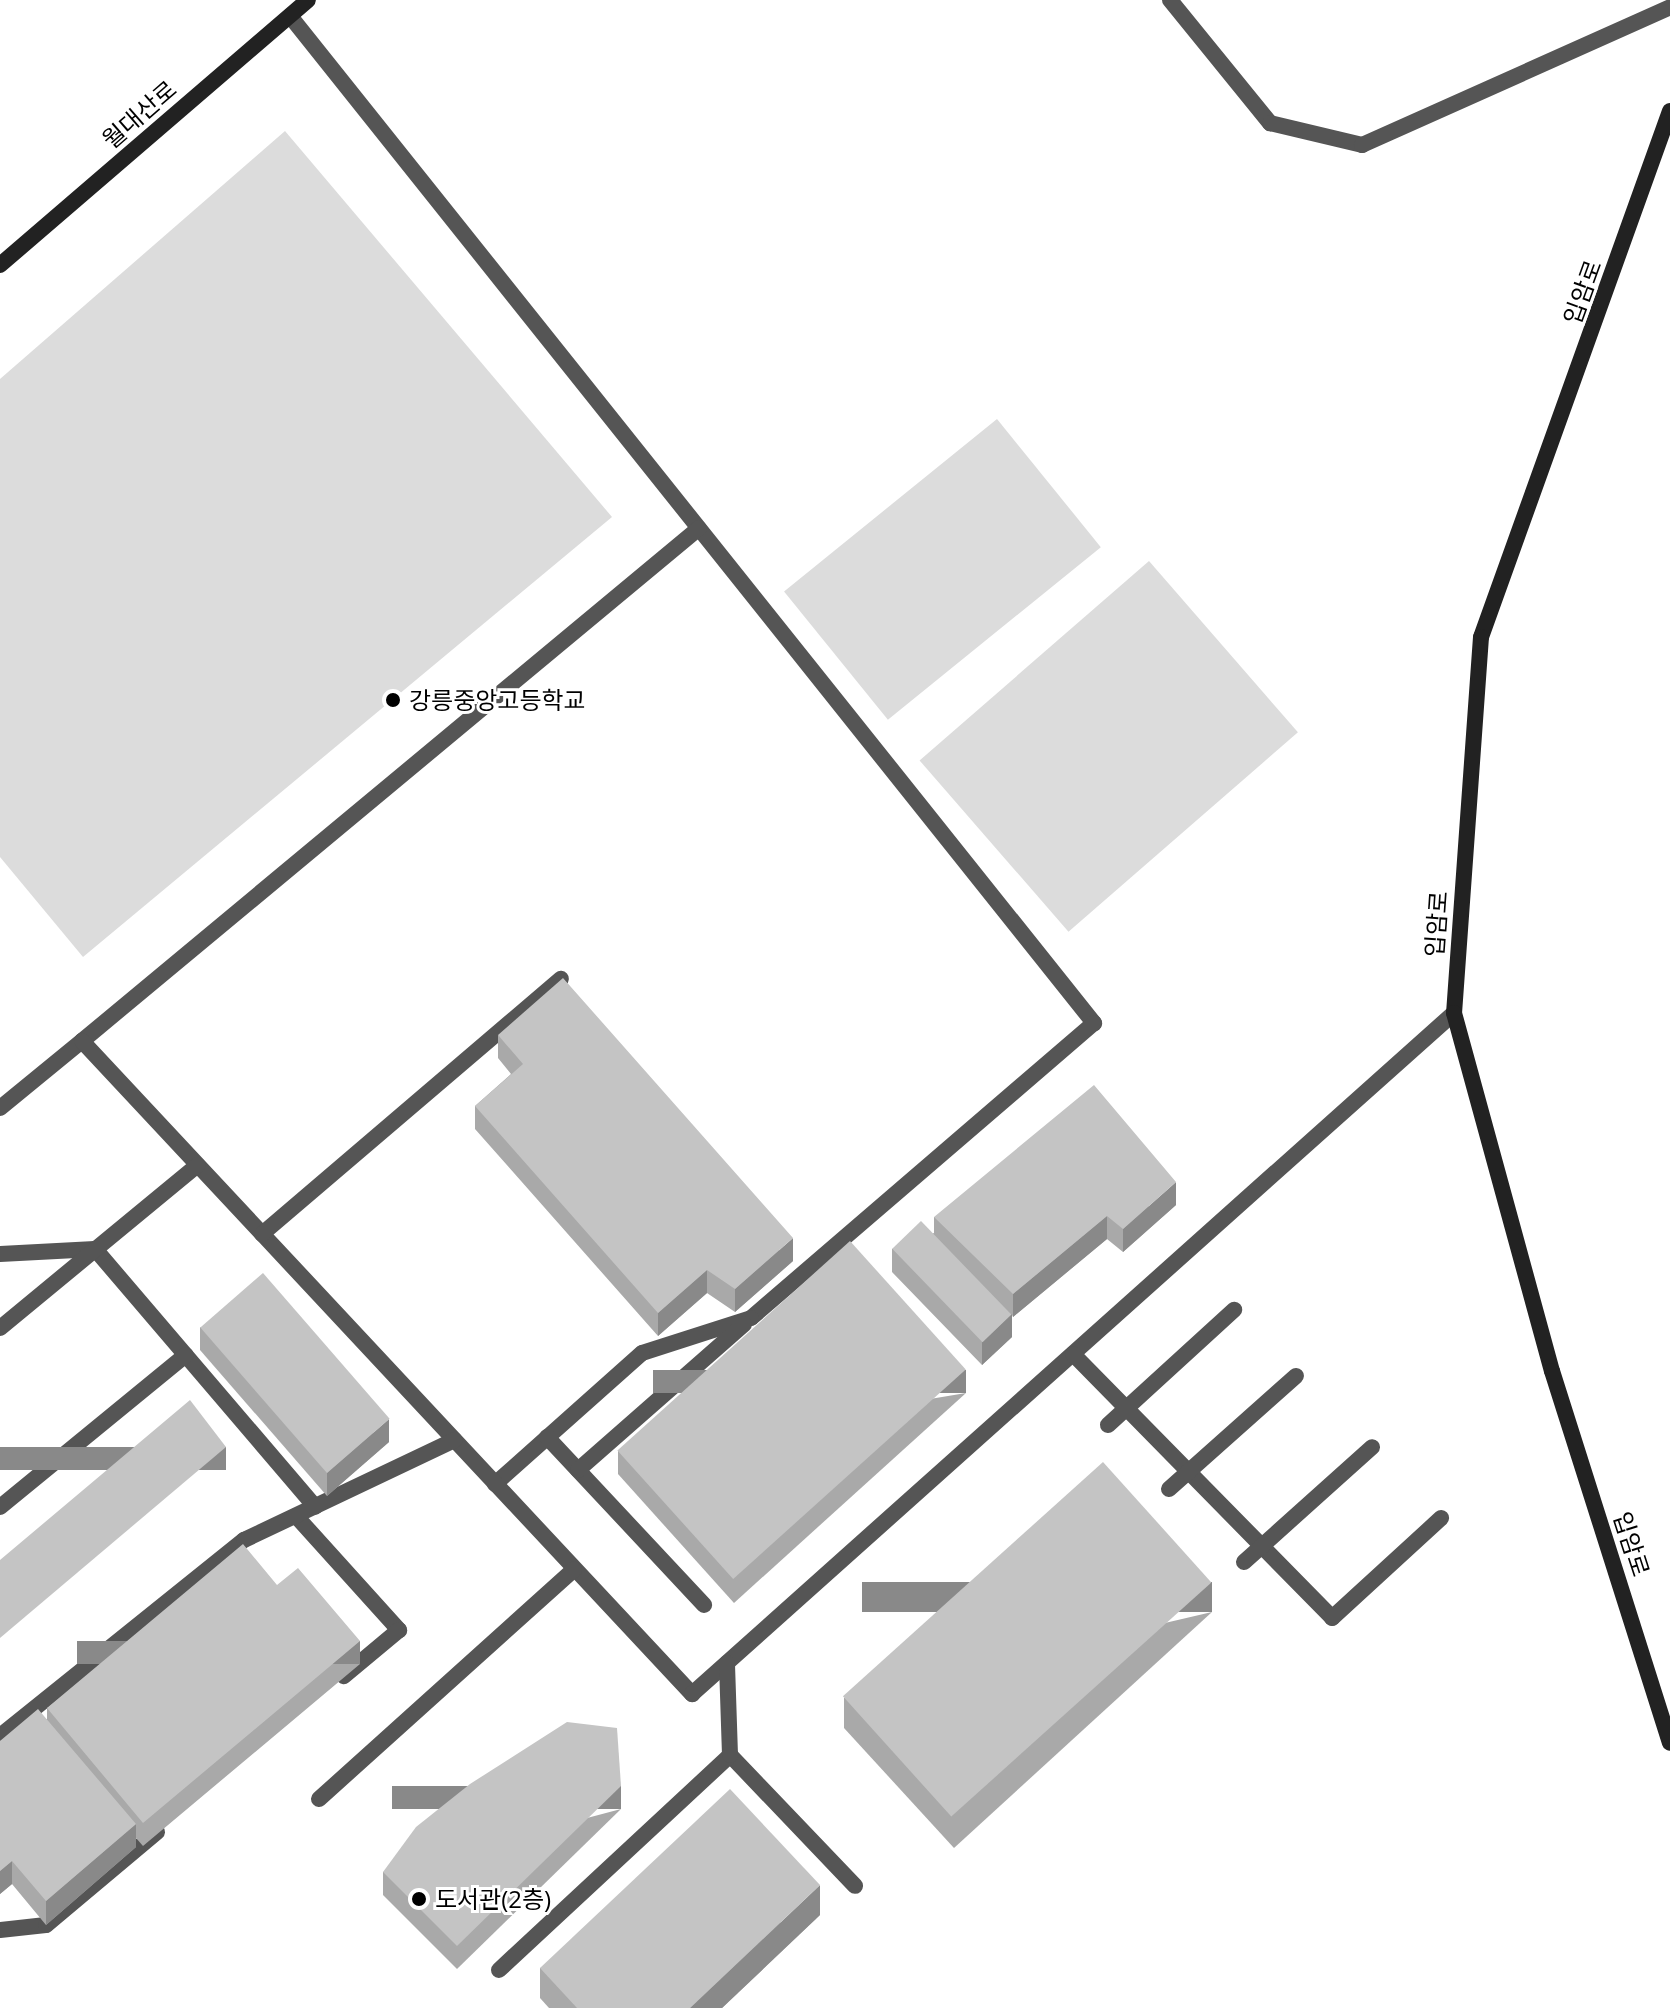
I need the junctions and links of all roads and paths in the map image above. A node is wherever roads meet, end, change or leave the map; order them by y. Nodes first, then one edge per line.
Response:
1 (308, 0) edge
2 (1170, 0) edge
3 (1670, 7) edge
4 (290, 16) junction
5 (1670, 111) edge
6 (0, 265) edge
7 (699, 528) junction
8 (561, 979) edge
9 (1454, 1013) junction
10 (82, 1041) junction
11 (0, 1108) edge
12 (198, 1165) junction
13 (262, 1234) junction
14 (95, 1249) junction
15 (0, 1254) edge
16 (1234, 1310) dead end
17 (751, 1318) junction
18 (0, 1328) edge
19 (1073, 1354) junction
20 (186, 1355) junction
21 (1296, 1376) dead end
22 (1126, 1409) junction
23 (1108, 1425) dead end
24 (547, 1437) junction
25 (455, 1440) junction
26 (1372, 1447) dead end
27 (578, 1470) junction
28 (1188, 1472) junction
29 (495, 1484) junction
30 (1169, 1489) dead end
31 (0, 1507) edge
32 (315, 1507) junction
33 (296, 1516) junction
34 (1441, 1518) dead end
35 (1261, 1546) junction
36 (1244, 1562) dead end
37 (574, 1569) junction
38 (704, 1605) dead end
39 (727, 1663) junction
40 (326, 1691) edge
41 (0, 1736) edge
42 (1670, 1743) edge
43 (730, 1755) junction
44 (319, 1799) dead end
45 (168, 1823) edge
46 (855, 1886) dead end
47 (0, 1930) edge
48 (499, 1970) dead end

1 - 4 street, 월대산로
2 - 3 lane
4 - 6 street, 월대산로
4 - 7 lane
5 - 9 street, 입암로
7 - 10 lane
7 - 17 lane
8 - 13 lane
9 - 19 lane
9 - 42 street, 입암로
10 - 11 lane
10 - 12 lane
12 - 13 lane
12 - 14 lane
13 - 25 lane
14 - 15 lane
14 - 18 lane
14 - 20 lane
16 - 22 lane
17 - 24 lane
17 - 27 lane
19 - 22 lane
19 - 39 lane
20 - 31 lane
20 - 32 lane
21 - 28 lane
22 - 23 lane
22 - 28 lane
24 - 27 lane
24 - 29 lane
25 - 29 lane
25 - 32 lane
26 - 35 lane
27 - 38 lane
28 - 30 lane
28 - 35 lane
29 - 37 lane
32 - 33 lane
33 - 40 lane
33 - 41 lane
34 - 35 lane
35 - 36 lane
37 - 39 lane
37 - 44 lane
39 - 43 lane
43 - 46 lane
43 - 48 lane
45 - 47 lane

